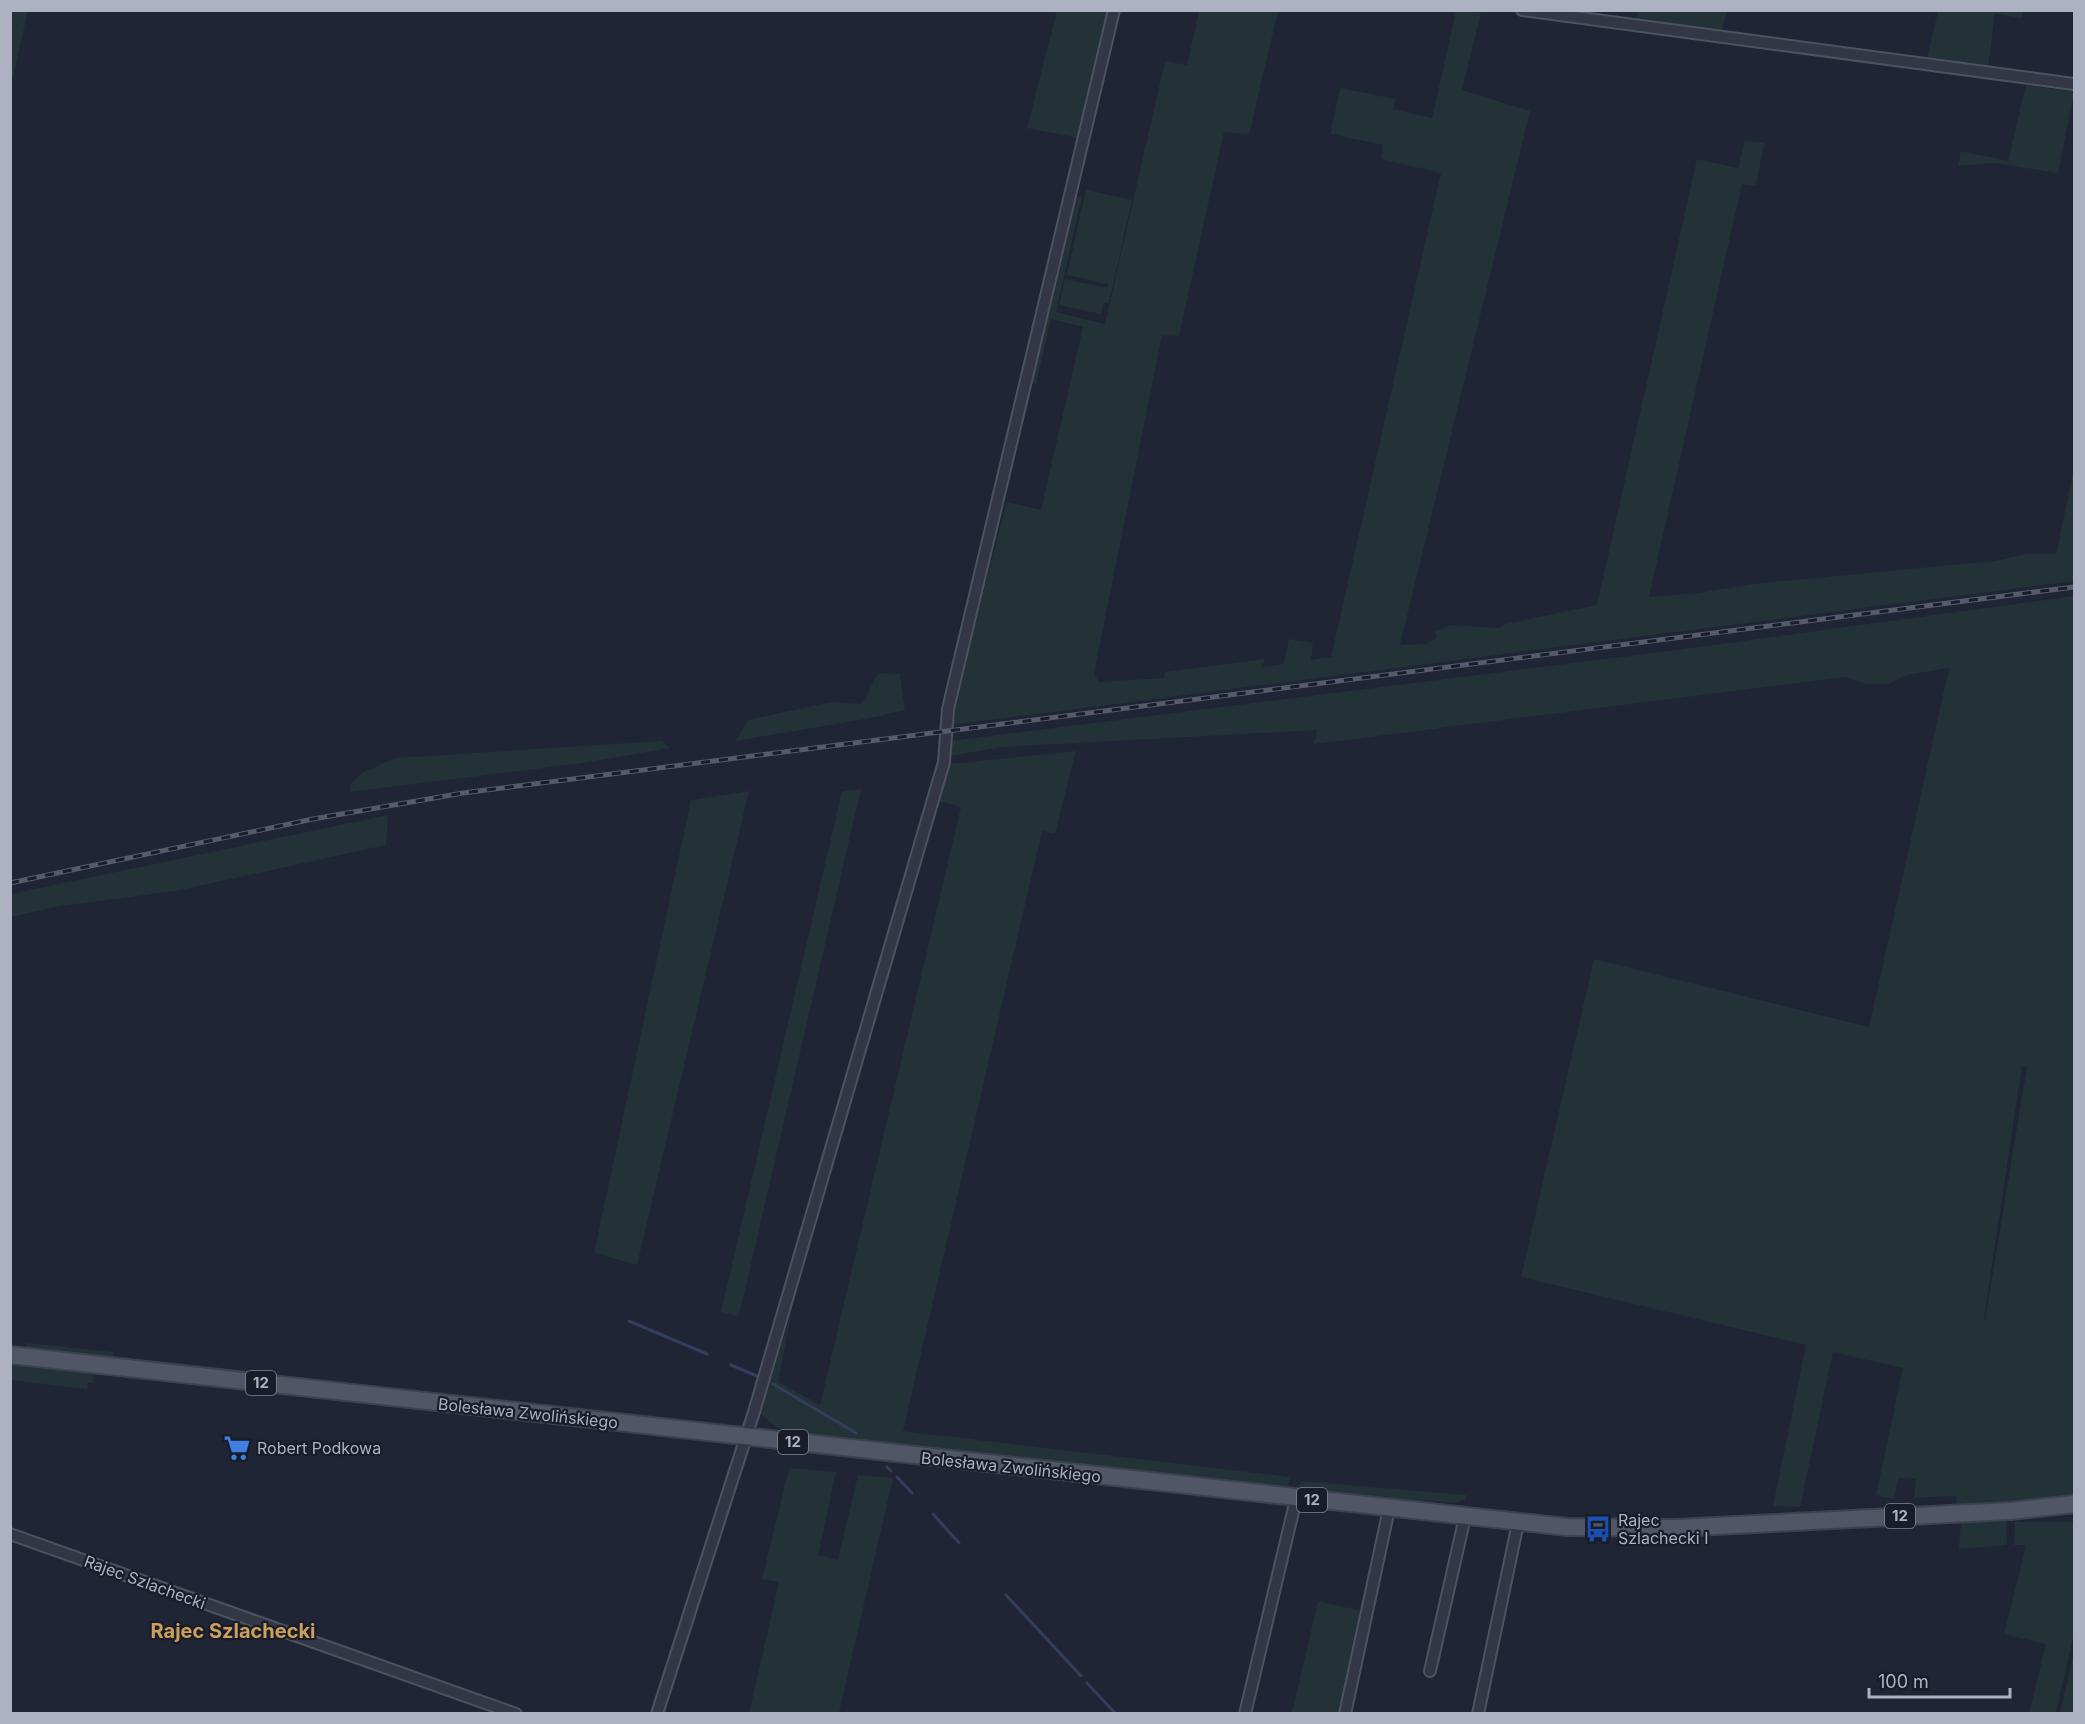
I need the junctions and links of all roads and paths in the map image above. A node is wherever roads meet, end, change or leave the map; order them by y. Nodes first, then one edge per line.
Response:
1 (1114, 10) edge
2 (1522, 10) edge
3 (2074, 84) edge
4 (10, 1355) edge
5 (746, 1437) junction
6 (1296, 1499) junction
7 (2074, 1504) edge
8 (1389, 1509) junction
9 (2014, 1510) junction
10 (2074, 1512) edge
11 (1465, 1517) junction
12 (1518, 1523) junction
13 (10, 1534) edge
14 (1430, 1671) dead end
15 (516, 1713) edge
16 (657, 1713) edge
17 (1245, 1713) edge
18 (1345, 1713) edge
19 (1478, 1713) edge

1 - 5 street
2 - 3 street
4 - 5 main road, Bolesława Zwolińskiego / 12
5 - 6 main road, Bolesława Zwolińskiego / 12
5 - 16 street
6 - 8 main road, Bolesława Zwolińskiego / 12
6 - 17 street
7 - 9 main road, Bolesława Zwolińskiego / 12
8 - 11 main road, Bolesława Zwolińskiego / 12
8 - 18 street
9 - 10 main road, Bolesława Zwolińskiego / 12
9 - 12 main road, Bolesława Zwolińskiego / 12
11 - 12 main road, Bolesława Zwolińskiego / 12
11 - 14 street
12 - 19 street
13 - 15 street, Rajec Szlachecki

